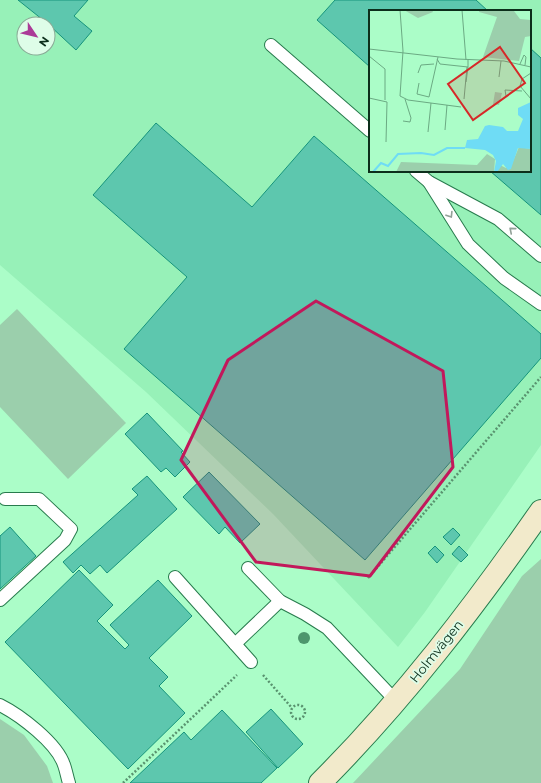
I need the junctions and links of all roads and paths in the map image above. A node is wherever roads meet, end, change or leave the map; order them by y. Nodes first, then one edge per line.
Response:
1 (271, 45) dead end
2 (369, 130) edge
3 (417, 172) edge
4 (429, 182) junction
5 (541, 256) edge
6 (541, 304) edge
7 (541, 377) edge
8 (5, 499) dead end
9 (541, 511) edge
10 (248, 568) dead end
11 (175, 577) dead end
12 (368, 578) dead end
13 (0, 600) edge
14 (280, 601) junction
15 (235, 644) junction
16 (251, 662) junction
17 (395, 700) junction
18 (0, 705) edge
19 (292, 708) junction
20 (69, 783) edge
21 (123, 783) edge
22 (320, 783) edge

1 - 2 lane
3 - 4 lane
5 -> 4 lane
4 -> 6 lane
7 - 12 path
8 - 13 lane
9 - 17 street, Holmvägen
10 - 14 lane
11 - 15 lane
14 - 15 lane
14 - 17 lane
15 - 16 lane
16 - 19 path
16 - 21 path
17 - 22 street, Holmvägen
18 - 20 lane
19 - 19 path

